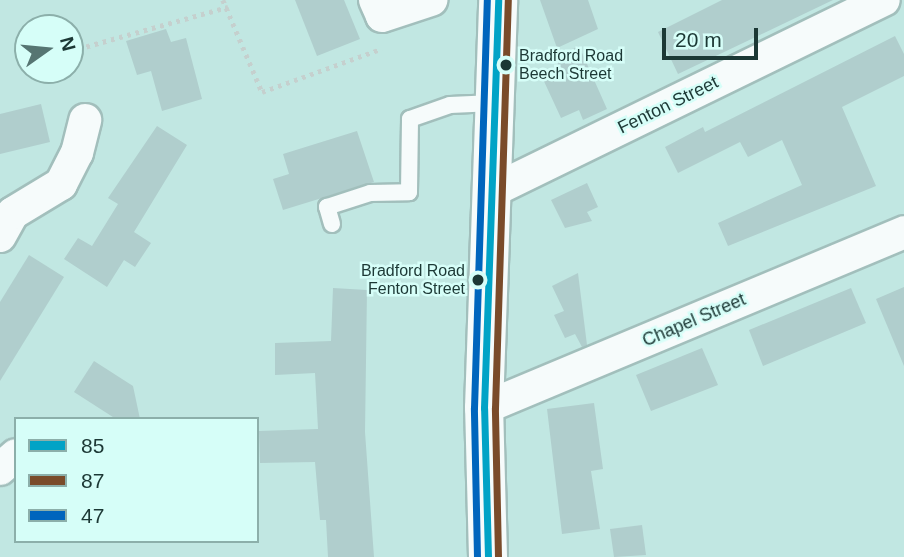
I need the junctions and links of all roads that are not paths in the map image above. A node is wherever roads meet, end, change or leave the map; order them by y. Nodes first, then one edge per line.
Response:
1 (375, 0) edge
2 (431, 0) edge
3 (498, 0) edge
4 (884, 0) edge
5 (494, 103) junction
6 (85, 120) dead end
7 (490, 192) junction
8 (332, 224) dead end
9 (904, 232) edge
10 (0, 236) edge
11 (484, 408) junction
12 (14, 457) edge
13 (0, 469) edge
14 (488, 557) edge

1 - 2 street
3 - 5 main road
4 - 7 street, Fenton Street
5 - 7 main road
5 - 8 lane
6 - 10 street
7 - 11 main road
9 - 11 street, Chapel Street
11 - 14 main road
12 - 13 street

